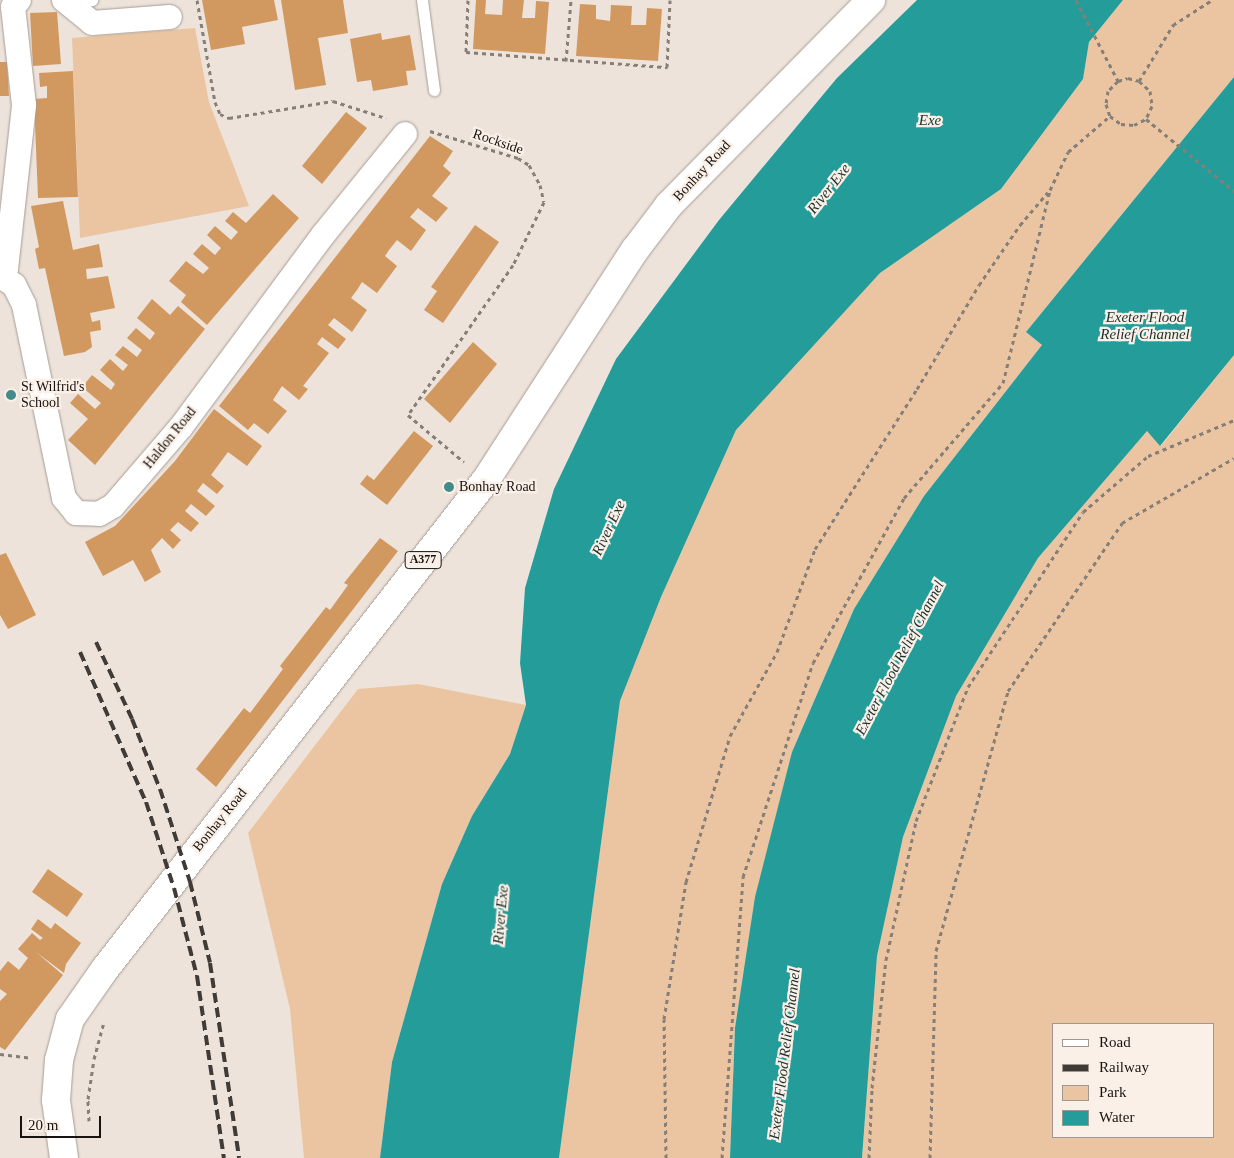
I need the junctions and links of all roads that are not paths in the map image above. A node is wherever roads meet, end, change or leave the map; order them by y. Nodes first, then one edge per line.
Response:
1 (422, 0) edge
2 (871, 0) edge
3 (12, 1) edge
4 (76, 2) edge
5 (170, 17) dead end
6 (434, 90) dead end
7 (407, 128) road end
8 (3, 277) edge
9 (64, 1158) edge

1 - 6 lane
2 - 9 highway, Bonhay Road / A377
3 - 8 street
4 - 5 street
7 - 8 street, Haldon Road

